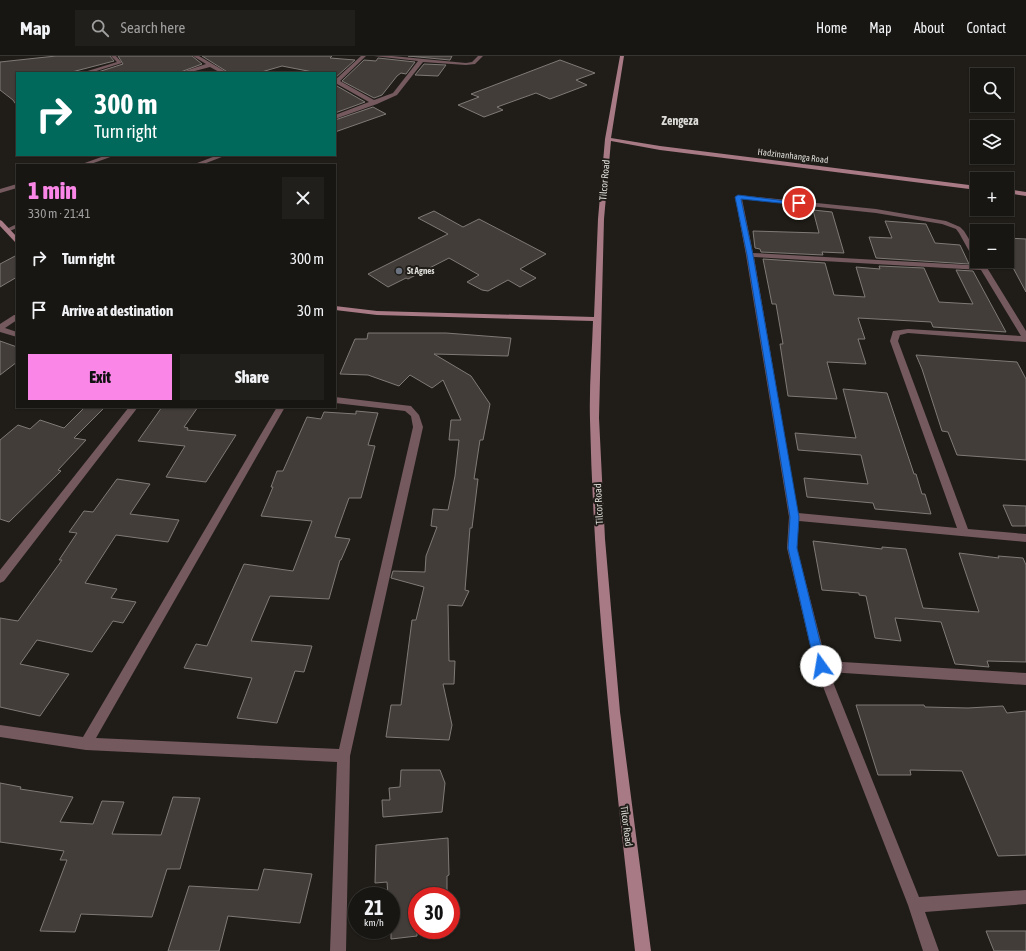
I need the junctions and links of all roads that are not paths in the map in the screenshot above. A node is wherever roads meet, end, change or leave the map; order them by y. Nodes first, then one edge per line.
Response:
1 (113, 56) edge
2 (195, 56) edge
3 (364, 56) edge
4 (376, 56) edge
5 (481, 56) edge
6 (622, 56) edge
7 (422, 60) junction
8 (210, 65) junction
9 (88, 72) edge
10 (186, 72) edge
11 (223, 72) edge
12 (337, 82) edge
13 (375, 103) junction
14 (336, 117) edge
15 (608, 139) junction
16 (110, 156) edge
17 (221, 156) edge
18 (85, 164) edge
19 (198, 164) edge
20 (16, 186) edge
21 (970, 187) edge
22 (0, 191) edge
23 (1014, 192) edge
24 (1026, 194) edge
25 (0, 222) edge
26 (16, 226) edge
27 (7, 230) junction
28 (16, 240) edge
29 (970, 246) edge
30 (750, 255) junction
31 (970, 267) edge
32 (983, 268) edge
33 (336, 308) edge
34 (16, 318) edge
35 (597, 319) junction
36 (0, 329) edge
37 (16, 335) edge
38 (1026, 338) edge
39 (336, 400) edge
40 (133, 408) edge
41 (280, 408) edge
42 (794, 517) junction
43 (964, 532) junction
44 (1026, 538) edge
45 (0, 578) edge
46 (821, 666) junction
47 (1026, 679) edge
48 (0, 731) edge
49 (86, 744) junction
50 (344, 756) junction
51 (1026, 897) edge
52 (915, 905) junction
53 (338, 951) edge
54 (643, 951) edge
55 (930, 951) edge

1 - 9 street
2 - 8 street
3 - 12 street
4 - 7 street
5 - 7 street
6 - 15 street, Tilcor Road
7 - 13 street
8 - 10 street
8 - 11 street
12 - 13 street
13 - 14 street
15 - 21 street, Hadzinanhanga Road
15 - 35 street, Tilcor Road
16 - 18 street
17 - 19 street
20 - 22 street
23 - 24 street
25 - 27 street
26 - 27 street
27 - 28 street
29 - 30 street
30 - 31 street
30 - 42 street
32 - 38 street
33 - 35 street
34 - 36 street
35 - 54 street, Tilcor Road
36 - 37 street
38 - 43 street
39 - 50 street
40 - 45 street
41 - 49 street
42 - 43 street
42 - 46 street
43 - 44 street
46 - 47 street
46 - 52 street
48 - 49 street
49 - 50 street
50 - 53 street
51 - 52 street
52 - 55 street

